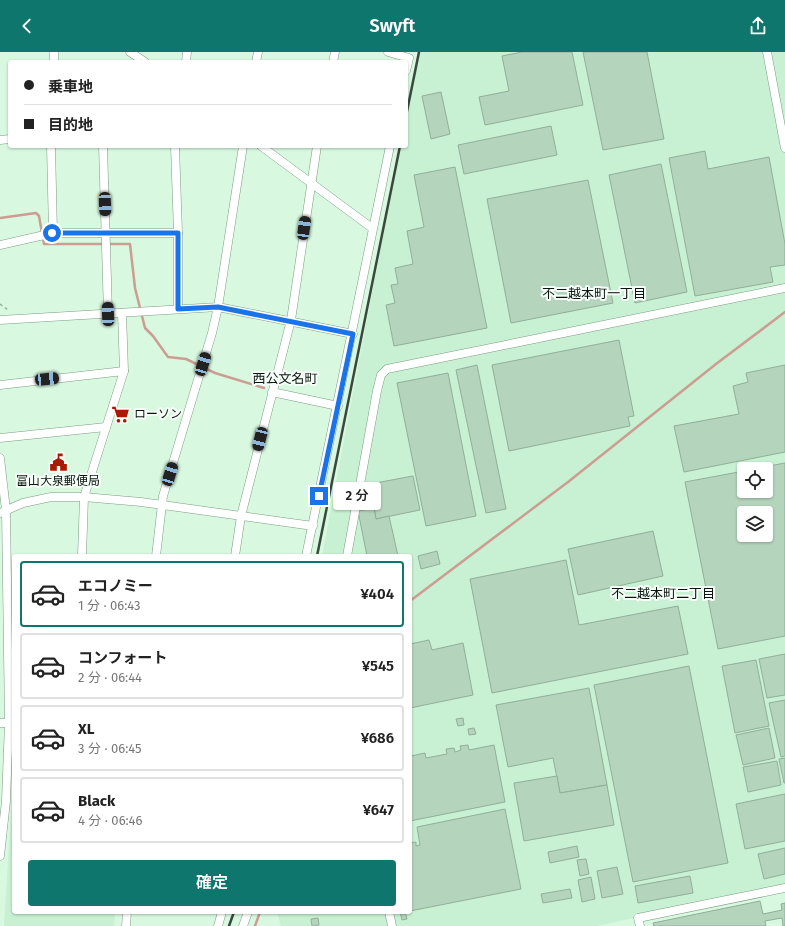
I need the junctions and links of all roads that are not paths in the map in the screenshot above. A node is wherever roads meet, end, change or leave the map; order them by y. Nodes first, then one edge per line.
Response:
1 (131, 52) edge
2 (388, 52) edge
3 (767, 52) edge
4 (142, 60) edge
5 (408, 62) edge
6 (51, 148) edge
7 (103, 148) edge
8 (175, 148) edge
9 (243, 148) edge
10 (264, 148) edge
11 (317, 148) edge
12 (390, 148) edge
13 (785, 148) edge
14 (311, 182) junction
15 (372, 228) junction
16 (52, 233) junction
17 (178, 233) junction
18 (106, 234) junction
19 (0, 245) edge
20 (785, 288) edge
21 (218, 307) junction
22 (178, 309) junction
23 (122, 313) junction
24 (108, 314) junction
25 (0, 320) edge
26 (291, 320) junction
27 (353, 334) junction
28 (124, 371) junction
29 (0, 385) edge
30 (272, 392) junction
31 (338, 406) junction
32 (106, 427) junction
33 (0, 438) edge
34 (0, 458) edge
35 (84, 497) junction
36 (161, 505) junction
37 (3, 512) edge
38 (240, 516) junction
39 (313, 526) junction
40 (82, 554) edge
41 (156, 554) edge
42 (235, 554) edge
43 (306, 554) edge
44 (347, 554) edge
45 (8, 723) edge
46 (3, 800) edge
47 (1, 834) edge
48 (0, 856) edge
49 (785, 888) edge
50 (127, 914) edge
51 (221, 914) edge
52 (247, 914) edge
53 (389, 914) edge
54 (126, 926) edge
55 (218, 926) edge
56 (243, 926) edge
57 (392, 926) edge
58 (640, 926) edge

1 - 4 street
2 - 5 street
3 - 13 street
6 - 16 street
7 - 18 street
8 - 17 street
9 - 21 street
10 - 14 street
11 - 14 street
12 - 15 street
14 - 15 street
14 - 26 street
15 - 27 street
16 - 18 street
16 - 19 street
17 - 18 street
17 - 22 street
18 - 24 street
20 - 44 street
21 - 22 street
21 - 26 street
21 - 36 street
22 - 23 street
23 - 24 street
23 - 28 street
24 - 25 street
26 - 27 street
26 - 30 street
27 - 31 street
28 - 29 street
28 - 32 street
30 - 31 street
30 - 38 street
31 - 39 street
32 - 33 street
32 - 35 street
34 - 37 street
35 - 36 street
35 - 37 street
35 - 40 street
36 - 38 street
36 - 41 street
37 - 45 street
38 - 39 street
38 - 42 street
39 - 43 street
45 - 46 street
46 - 47 street
47 - 48 street
49 - 58 street
50 - 54 street
51 - 55 street
52 - 56 street
53 - 57 street

